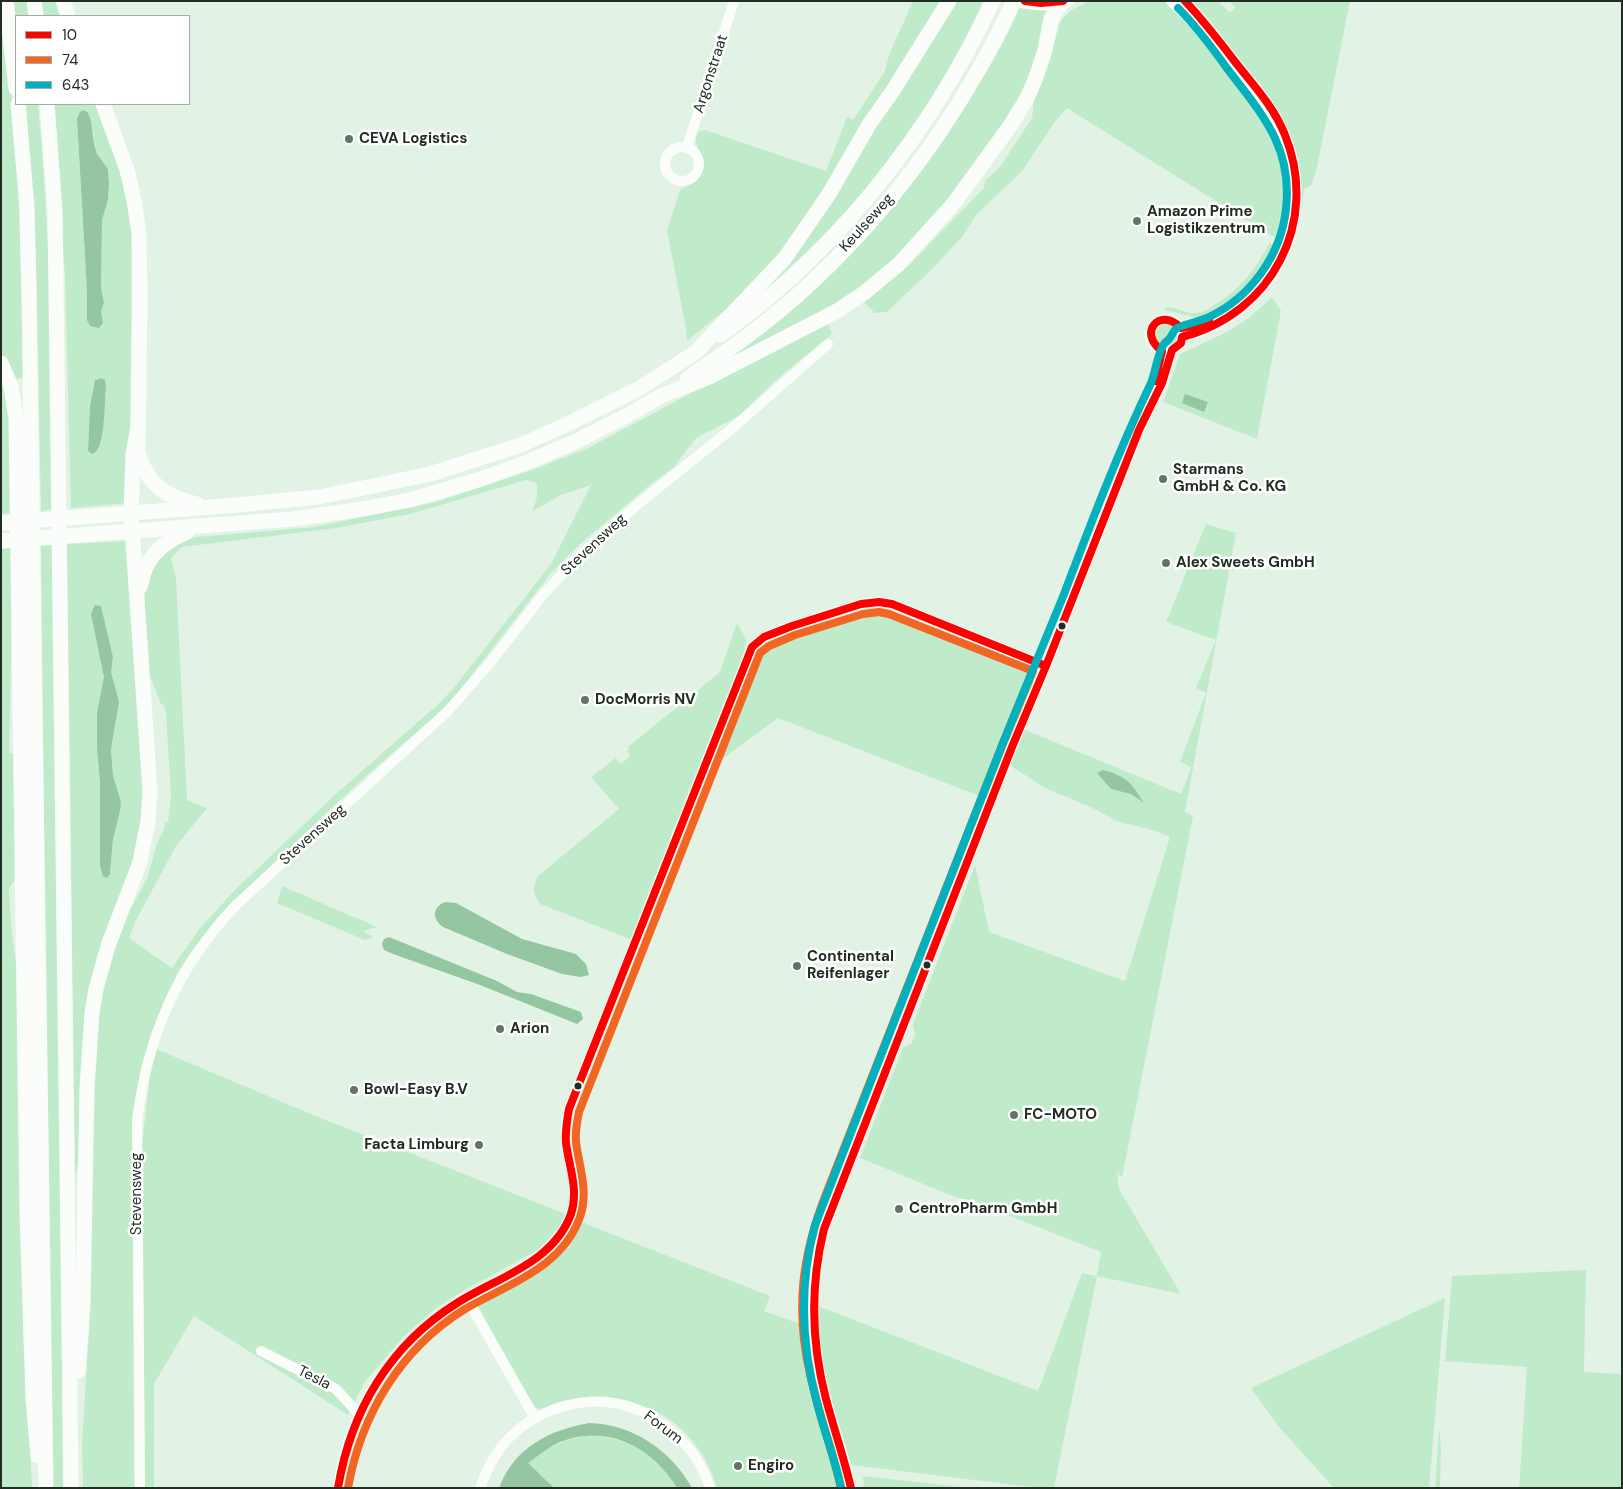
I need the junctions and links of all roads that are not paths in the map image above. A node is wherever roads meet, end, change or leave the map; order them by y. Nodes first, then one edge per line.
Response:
1 (6, 1) edge
2 (34, 1) edge
3 (63, 1) edge
4 (734, 1) edge
5 (949, 1) edge
6 (1014, 1) edge
7 (1023, 1) edge
8 (1171, 1) edge
9 (1185, 1) edge
10 (1064, 2) edge
11 (990, 8) edge
12 (36, 15) edge
13 (68, 15) edge
14 (15, 80) edge
15 (18, 105) edge
16 (47, 105) edge
17 (104, 105) edge
18 (687, 147) dead end
19 (1182, 333) junction
20 (828, 344) dead end
21 (1162, 350) junction
22 (1172, 350) junction
23 (696, 352) junction
24 (1, 364) edge
25 (663, 395) junction
26 (1149, 408) junction
27 (138, 427) junction
28 (216, 507) junction
29 (131, 513) junction
30 (1, 523) edge
31 (200, 528) junction
32 (133, 533) junction
33 (1, 542) edge
34 (137, 596) junction
35 (1046, 666) junction
36 (466, 1297) junction
37 (261, 1351) dead end
38 (359, 1414) junction
39 (535, 1418) junction
40 (71, 1429) junction
41 (42, 1488) edge
42 (46, 1488) edge
43 (72, 1488) edge
44 (140, 1488) edge
45 (338, 1488) edge
46 (480, 1488) edge
47 (710, 1488) edge
48 (850, 1488) edge

1 - 14 highway
2 - 12 highway
3 - 13 highway
4 - 18 street, Argonstraat
5 - 23 highway
6 - 25 highway, Keulseweg
7 - 10 highway
8 - 19 street
9 - 19 street
10 - 25 highway
11 - 23 highway, Keulseweg
15 - 42 highway
16 - 40 highway
17 - 27 highway
19 - 21 street
19 - 22 street
20 - 44 street, Stevensweg
21 - 22 street
21 - 26 street
22 - 26 street
23 - 28 highway
24 - 41 highway
25 - 31 highway
26 - 35 street
27 - 28 highway
27 - 29 highway
28 - 29 highway
29 - 30 highway
29 - 32 highway
31 - 32 highway
31 - 34 highway
32 - 33 highway
32 - 34 highway
34 - 40 highway
35 - 36 street
35 - 48 street
36 - 38 street
36 - 39 street
37 - 38 street, Tesla
38 - 45 street
39 - 46 street, Forum
39 - 47 street, Forum
40 - 43 highway

